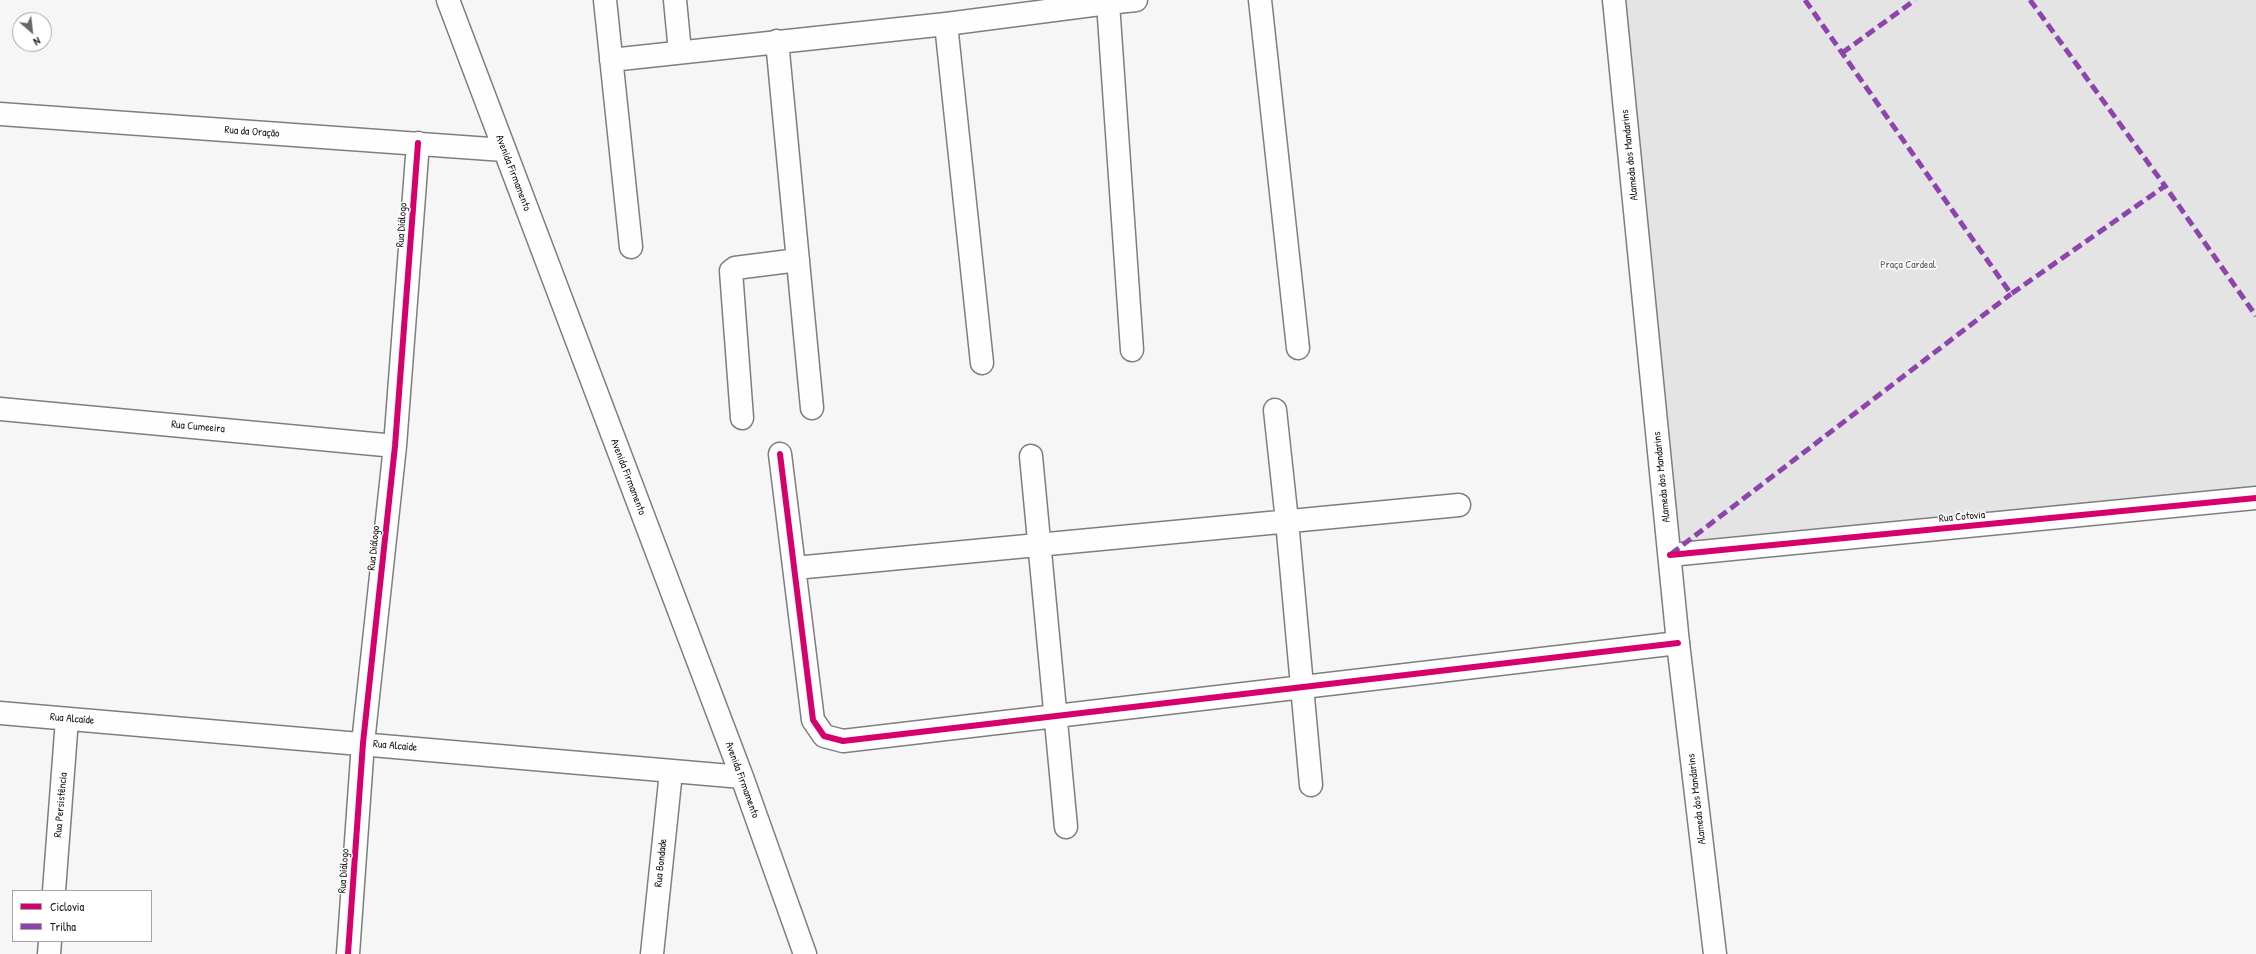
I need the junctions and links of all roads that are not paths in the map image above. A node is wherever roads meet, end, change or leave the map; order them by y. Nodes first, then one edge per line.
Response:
1 (448, 0) edge
2 (605, 0) edge
3 (675, 0) edge
4 (1136, 0) edge
5 (1260, 0) edge
6 (1614, 0) edge
7 (1108, 2) edge
8 (946, 24) junction
9 (776, 41) junction
10 (680, 52) junction
11 (610, 60) junction
12 (0, 114) edge
13 (418, 144) junction
14 (504, 150) junction
15 (632, 248) dead end
16 (798, 260) junction
17 (1298, 348) dead end
18 (1132, 350) dead end
19 (982, 363) dead end
20 (0, 408) edge
21 (812, 408) dead end
22 (1275, 410) dead end
23 (742, 418) dead end
24 (395, 446) junction
25 (780, 454) dead end
26 (1031, 456) dead end
27 (2256, 498) edge
28 (1459, 505) dead end
29 (1288, 521) junction
30 (1039, 544) junction
31 (1670, 555) junction
32 (795, 568) junction
33 (1678, 643) junction
34 (1302, 687) junction
35 (0, 713) edge
36 (1056, 715) junction
37 (68, 719) junction
38 (363, 743) junction
39 (671, 772) junction
40 (742, 777) junction
41 (1311, 785) dead end
42 (1066, 827) dead end
43 (54, 890) edge
44 (50, 942) edge
45 (49, 954) edge
46 (348, 954) edge
47 (652, 954) edge
48 (805, 954) edge
49 (1714, 954) edge

1 - 14 street, Avenida Firmamento
2 - 11 street
3 - 10 street
4 - 7 street
5 - 17 street
6 - 31 street, Alameda dos Mandarins
7 - 8 street
7 - 18 street
8 - 9 street
8 - 19 street
9 - 10 street
9 - 16 street
10 - 11 street
11 - 15 street
12 - 13 street, Rua da Oração
13 - 14 street, Rua da Oração
13 - 24 street, Rua Diálogo
14 - 40 street, Avenida Firmamento
16 - 21 street
16 - 23 street
20 - 24 street, Rua Cumeeira
22 - 29 street
24 - 38 street, Rua Diálogo
25 - 32 street
26 - 30 street
27 - 31 street, Rua Cotovia
28 - 29 street
29 - 30 street
29 - 34 street
30 - 32 street
30 - 36 street
31 - 33 street, Alameda dos Mandarins
32 - 36 street
33 - 34 street
33 - 49 street, Alameda dos Mandarins
34 - 36 street
34 - 41 street
35 - 37 street, Rua Alcaíde
36 - 42 street
37 - 38 street, Rua Alcaíde
37 - 43 street, Rua Persistência
38 - 39 street, Rua Alcaíde
38 - 46 street, Rua Diálogo
39 - 40 street, Rua Alcaíde
39 - 47 street, Rua Bondade
40 - 48 street, Avenida Firmamento
44 - 45 street

